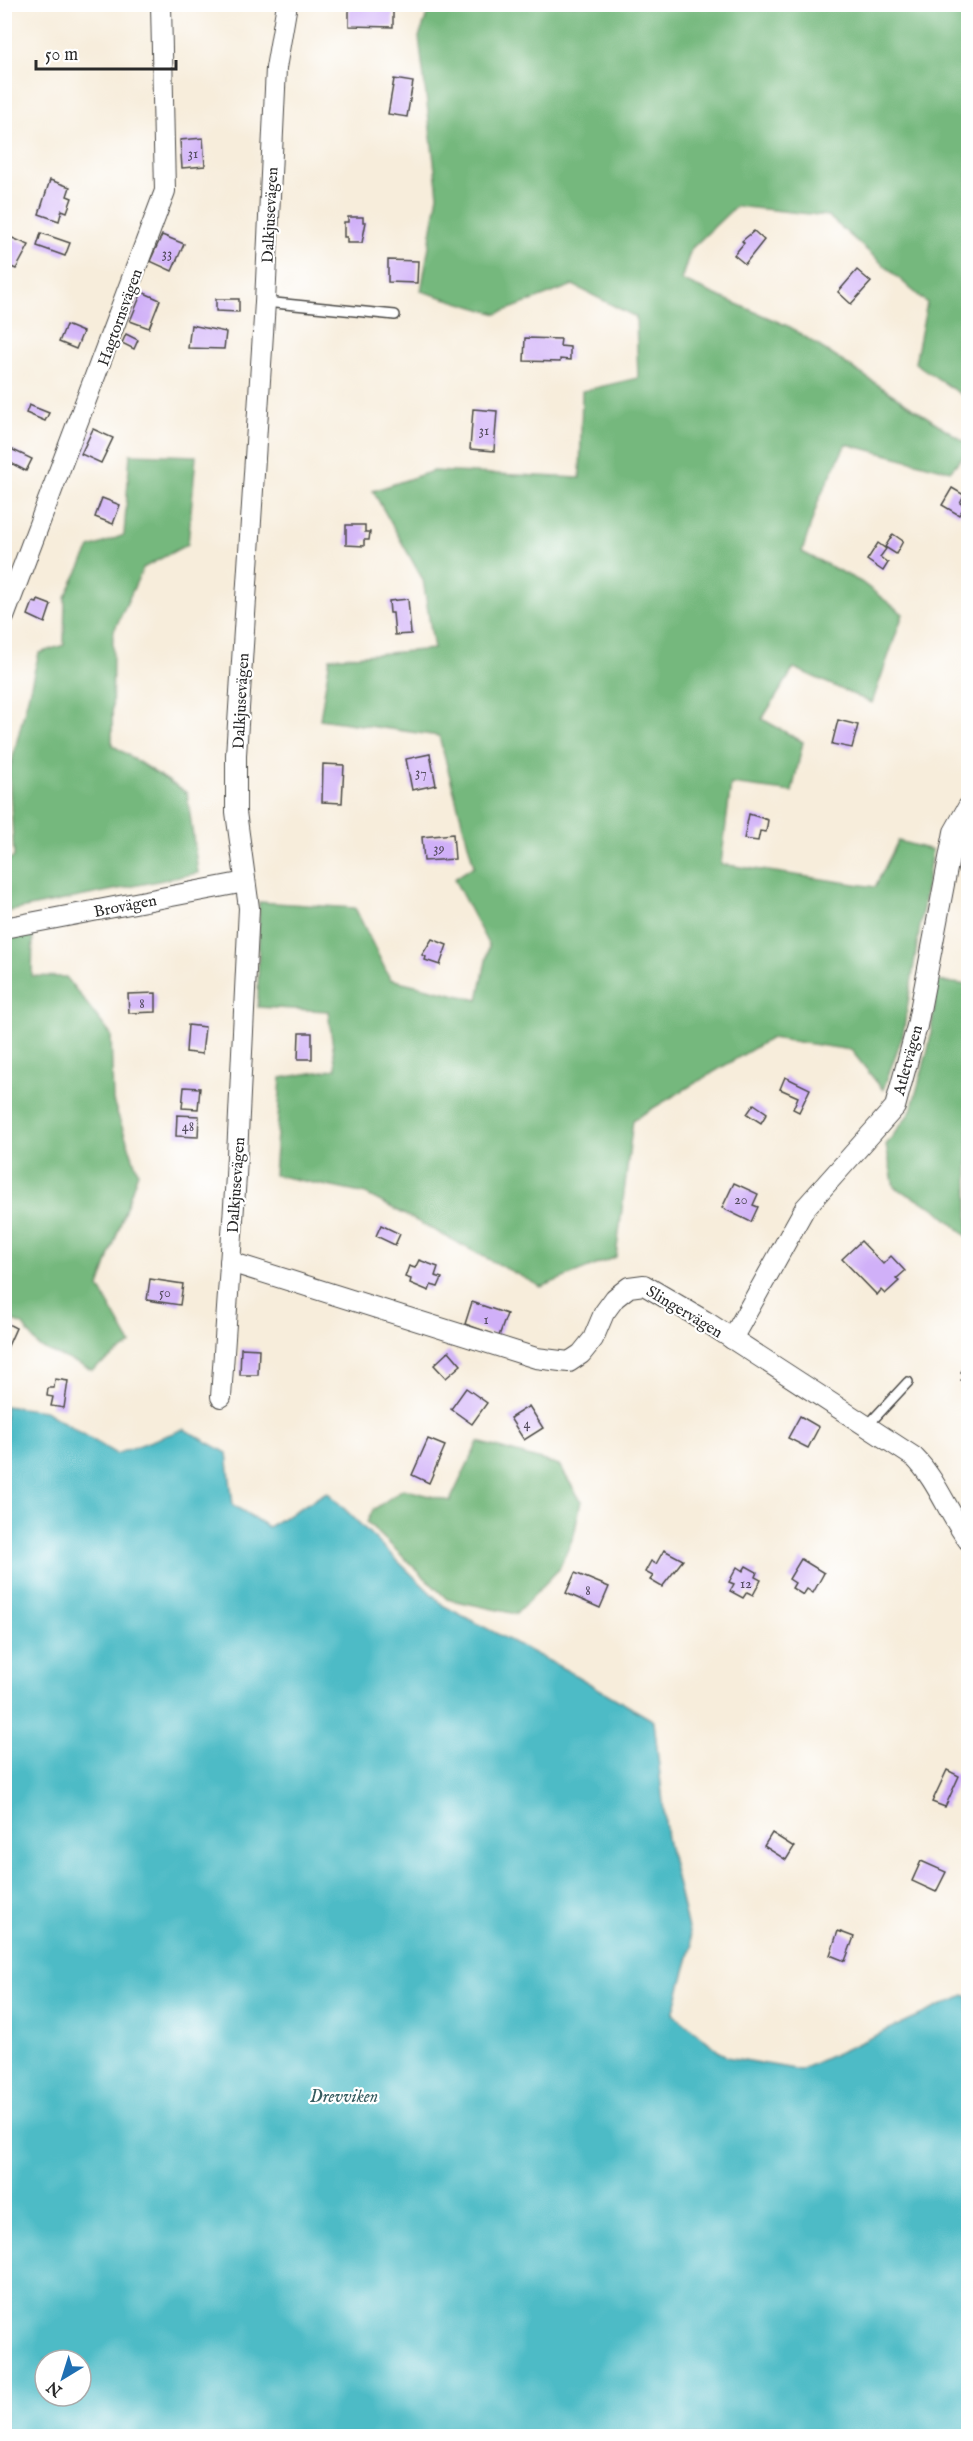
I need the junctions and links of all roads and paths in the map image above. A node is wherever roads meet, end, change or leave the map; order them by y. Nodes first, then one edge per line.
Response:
1 (161, 4) edge
2 (287, 4) edge
3 (265, 302) junction
4 (395, 315) dead end
5 (4, 617) edge
6 (969, 807) edge
7 (245, 882) junction
8 (4, 928) edge
9 (230, 1262) junction
10 (732, 1339) junction
11 (908, 1382) dead end
12 (221, 1397) dead end
13 (867, 1426) junction
14 (969, 1540) edge

1 - 5 street, Hagtornsvägen
2 - 3 street, Dalkjusevägen
3 - 4 lane
3 - 7 street, Dalkjusevägen
6 - 10 street, Atletvägen
7 - 8 street, Brovägen
7 - 9 street, Dalkjusevägen
9 - 10 street, Slingervägen
9 - 12 street, Dalkjusevägen
10 - 13 street, Slingervägen
11 - 13 lane
13 - 14 street, Slingervägen

